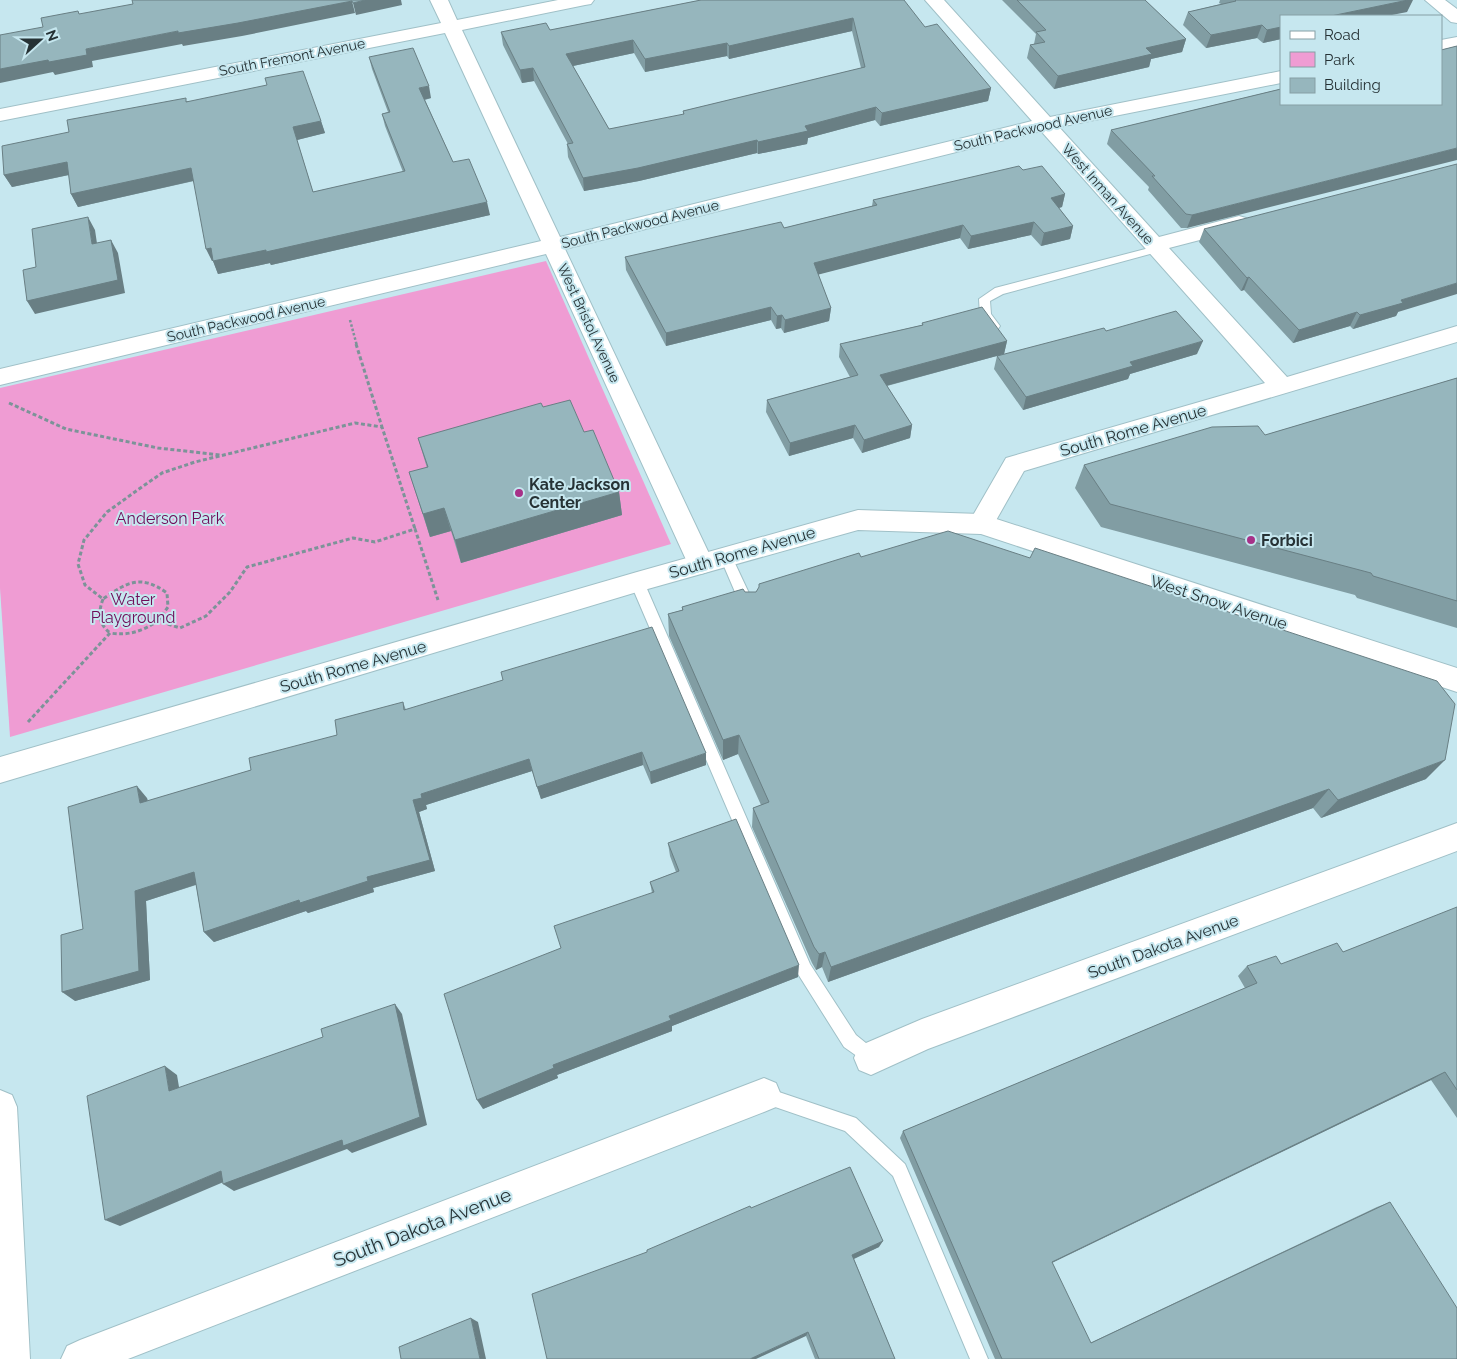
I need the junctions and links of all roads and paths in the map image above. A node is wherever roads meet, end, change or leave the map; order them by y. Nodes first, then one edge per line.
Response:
1 (439, 0) edge
2 (585, 0) edge
3 (934, 0) edge
4 (1434, 0) edge
5 (1457, 18) edge
6 (451, 26) junction
7 (1457, 42) edge
8 (1442, 45) edge
9 (1280, 77) edge
10 (0, 115) edge
11 (1045, 124) junction
12 (1256, 218) edge
13 (553, 245) junction
14 (1156, 247) junction
15 (350, 312) dead end
16 (997, 331) edge
17 (1457, 334) edge
18 (0, 377) edge
19 (1282, 387) junction
20 (6, 402) dead end
21 (382, 427) junction
22 (223, 455) junction
23 (981, 524) junction
24 (415, 529) junction
25 (713, 560) junction
26 (637, 582) junction
27 (103, 599) junction
28 (438, 600) dead end
29 (750, 608) edge
30 (158, 622) junction
31 (110, 633) junction
32 (1457, 680) edge
33 (28, 722) dead end
34 (0, 770) edge
35 (1457, 837) edge
36 (871, 1058) joint
37 (764, 1095) joint
38 (0, 1107) edge
39 (11, 1359) edge
40 (80, 1359) edge
41 (978, 1359) edge

1 - 6 street, West Bristol Avenue
2 - 6 street, South Fremont Avenue
3 - 11 street, West Inman Avenue
4 - 5 street
6 - 10 street, South Fremont Avenue
6 - 13 street, West Bristol Avenue
7 - 8 street
9 - 11 street, South Packwood Avenue
11 - 13 street, South Packwood Avenue
11 - 14 street, West Inman Avenue
12 - 14 street
13 - 18 street, South Packwood Avenue
13 - 25 street, West Bristol Avenue
14 - 16 lane
14 - 19 street, West Inman Avenue
15 - 21 path
17 - 19 street, South Rome Avenue
19 - 23 street, South Rome Avenue
20 - 22 path
21 - 22 path
21 - 24 path
22 - 27 path
23 - 25 street, South Rome Avenue
23 - 32 street, West Snow Avenue
24 - 28 path
24 - 30 path
25 - 26 street, South Rome Avenue
25 - 29 lane
26 - 34 street, South Rome Avenue
26 - 36 lane
27 - 30 path
27 - 31 path
30 - 31 path
31 - 33 path
35 - 36 street, South Dakota Avenue
37 - 40 street, South Dakota Avenue
37 - 41 lane
38 - 39 street

